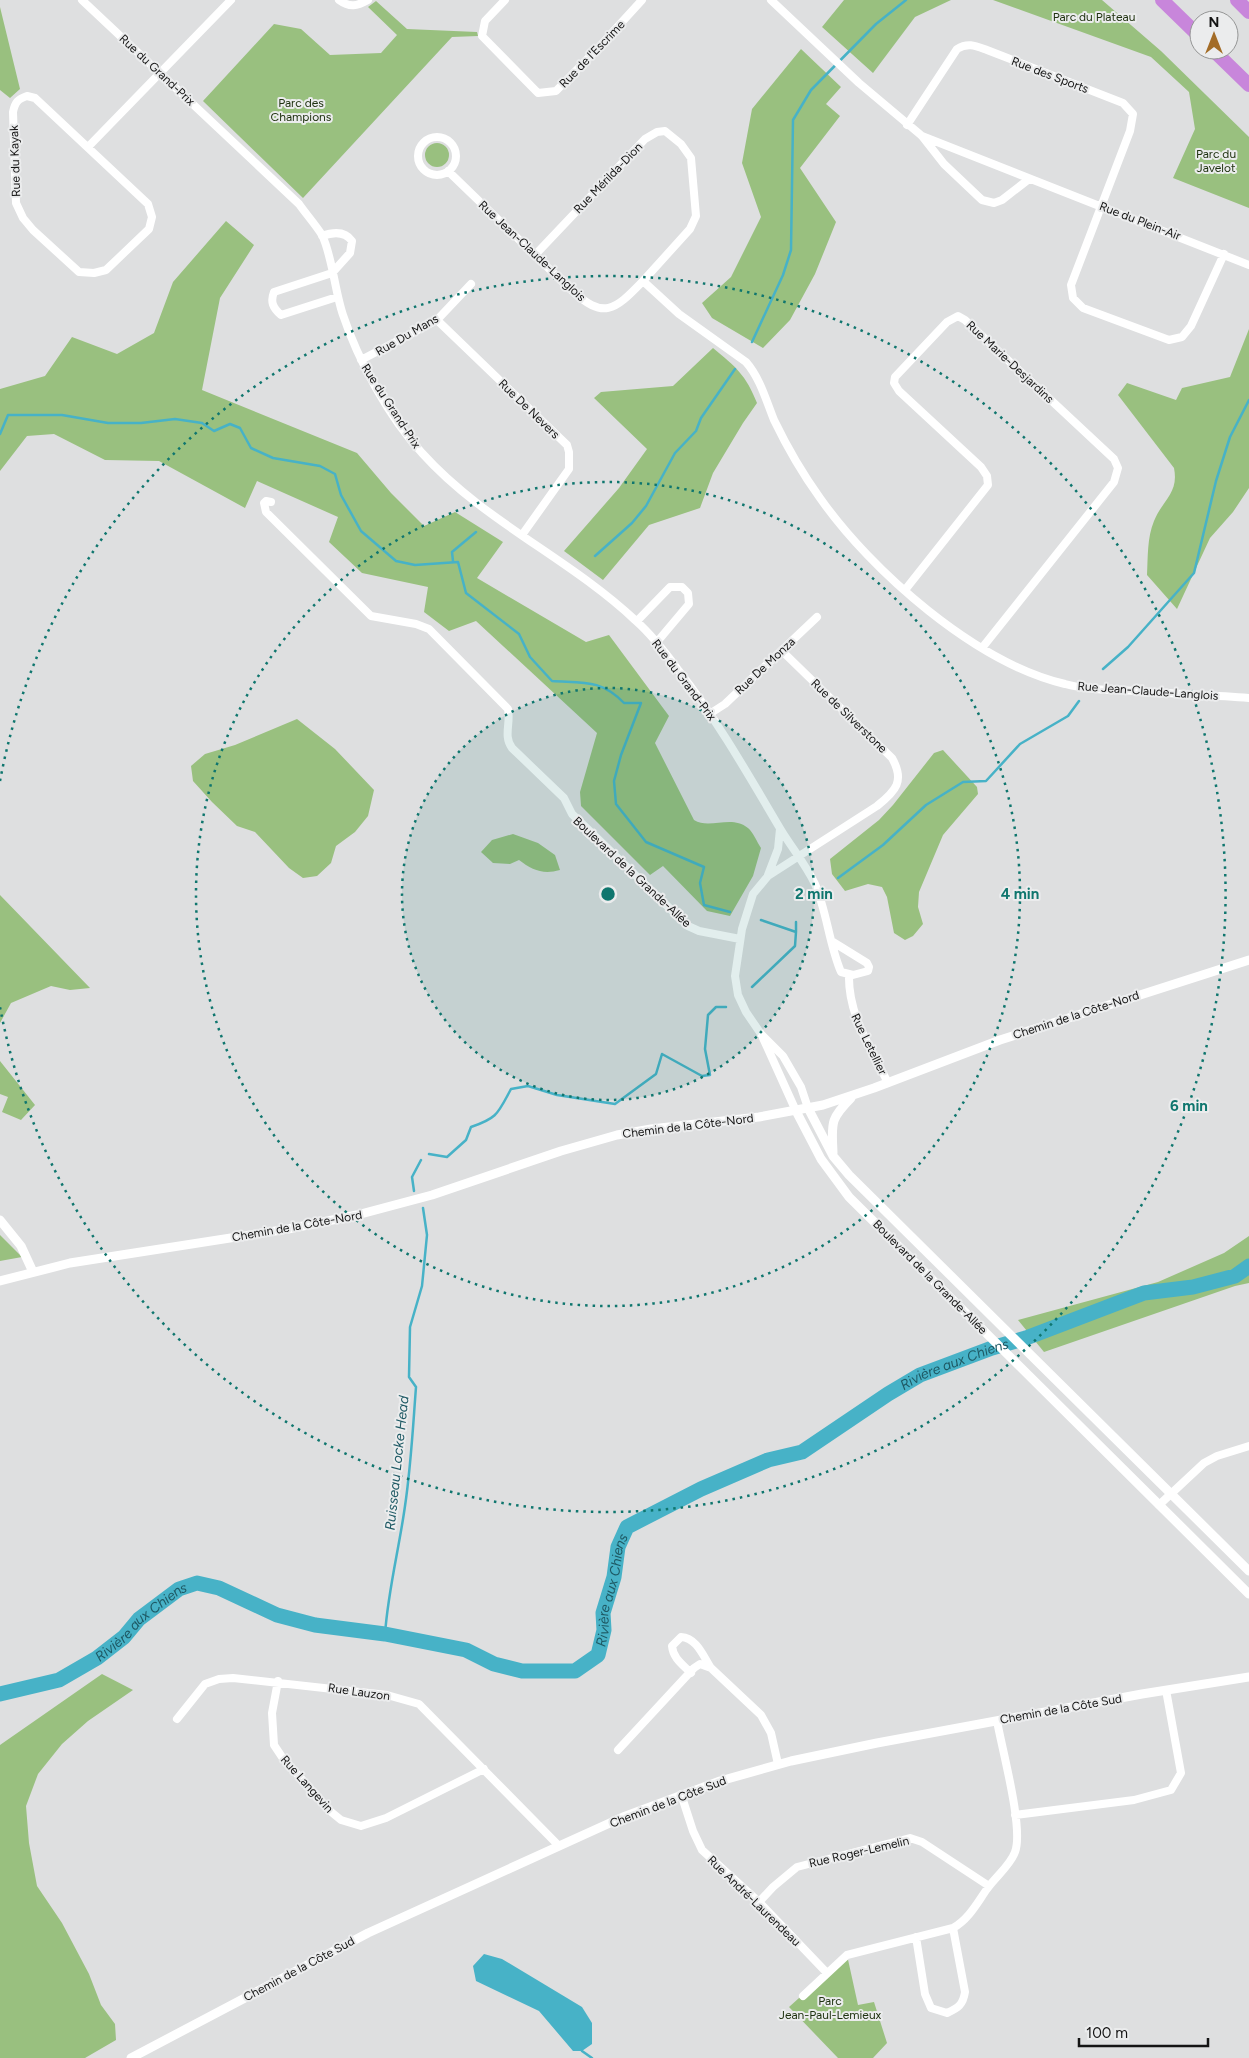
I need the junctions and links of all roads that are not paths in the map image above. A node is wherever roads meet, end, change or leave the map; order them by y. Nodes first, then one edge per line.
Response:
1 (82, 0) edge
2 (231, 0) edge
3 (339, 0) edge
4 (368, 0) edge
5 (505, 0) edge
6 (642, 0) edge
7 (771, 0) edge
8 (1162, 0) edge
9 (1237, 0) edge
10 (1249, 12) edge
11 (1189, 26) edge
12 (1223, 60) edge
13 (160, 72) junction
14 (1249, 85) edge
15 (908, 125) junction
16 (922, 136) junction
17 (88, 147) junction
18 (448, 171) junction
19 (1029, 179) junction
20 (1100, 206) junction
21 (322, 236) junction
22 (1224, 254) junction
23 (535, 255) junction
24 (1249, 265) edge
25 (332, 274) junction
26 (644, 281) junction
27 (471, 284) dead end
28 (337, 296) junction
29 (438, 320) junction
30 (361, 360) junction
31 (271, 502) dead end
32 (522, 535) junction
33 (905, 590) junction
34 (817, 617) dead end
35 (637, 621) junction
36 (657, 642) junction
37 (982, 648) junction
38 (782, 651) junction
39 (1249, 698) edge
40 (711, 713) junction
41 (780, 829) junction
42 (797, 856) junction
43 (768, 876) junction
44 (740, 940) junction
45 (832, 942) junction
46 (1249, 960) edge
47 (849, 975) junction
48 (761, 1034) junction
49 (888, 1083) junction
50 (853, 1096) junction
51 (808, 1108) junction
52 (796, 1110) junction
53 (834, 1156) junction
54 (0, 1220) edge
55 (33, 1272) junction
56 (0, 1281) edge
57 (1012, 1337) junction
58 (1003, 1350) junction
59 (1249, 1446) edge
60 (1171, 1493) junction
61 (1159, 1505) junction
62 (1249, 1571) edge
63 (1249, 1594) edge
64 (711, 1668) junction
65 (691, 1673) junction
66 (1249, 1677) edge
67 (278, 1681) junction
68 (1166, 1690) junction
69 (177, 1720) dead end
70 (997, 1721) junction
71 (618, 1750) dead end
72 (778, 1764) junction
73 (484, 1769) junction
74 (681, 1794) junction
75 (1015, 1815) junction
76 (559, 1846) junction
77 (989, 1886) junction
78 (759, 1902) junction
79 (953, 1928) junction
80 (916, 1937) junction
81 (826, 1973) junction
82 (802, 1996) dead end
83 (131, 2058) edge

1 - 13 street, Rue du Grand-Prix
2 - 13 street
3 - 4 street
5 - 6 street, Rue de l'Escrime
7 - 15 street, Rue du Plein-Air
8 - 11 highway
9 - 10 highway
12 - 14 highway
13 - 17 street
13 - 21 street, Rue du Grand-Prix
15 - 16 street, Rue du Plein-Air
15 - 20 street, Rue des Sports
16 - 19 street, Rue du Plein-Air
16 - 19 street, Rue du Plein-Air
17 - 17 street, Rue du Kayak
18 - 18 street
18 - 23 street, Rue Jean-Claude-Langlois
19 - 20 street, Rue du Plein-Air
20 - 22 street, Rue du Plein-Air
20 - 22 street
21 - 25 street, Rue du Grand-Prix
21 - 25 street
22 - 24 street, Rue du Plein-Air
23 - 26 street, Rue Jean-Claude-Langlois
23 - 26 street, Rue Mérilda-Dion
25 - 28 street, Rue du Grand-Prix
25 - 28 street
26 - 33 street, Rue Jean-Claude-Langlois
27 - 29 street, Rue Du Mans
28 - 30 street, Rue du Grand-Prix
29 - 30 street, Rue Du Mans
29 - 32 street, Rue De Nevers
30 - 32 street, Rue du Grand-Prix
31 - 44 street, Boulevard de la Grande-Allée
32 - 35 street, Rue du Grand-Prix
33 - 37 street, Rue Jean-Claude-Langlois
33 - 37 street, Rue Marie-Desjardins
34 - 38 street, Rue De Monza
35 - 36 street, Rue du Grand-Prix
35 - 36 street
36 - 40 street, Rue du Grand-Prix
37 - 39 street, Rue Jean-Claude-Langlois
38 - 40 street, Rue De Monza
38 - 42 street, Rue de Silverstone
40 - 41 street, Rue du Grand-Prix
41 - 42 street, Rue du Grand-Prix
41 - 43 street
42 - 43 street, Boulevard de la Grande-Allée
42 - 45 street
43 - 44 street, Boulevard de la Grande-Allée
44 - 48 street, Boulevard de la Grande-Allée
45 - 47 street
45 - 47 street
46 - 49 street, Chemin de la Côte-Nord
47 - 49 street, Rue Letellier
48 - 51 street, Boulevard de la Grande-Allée
48 - 52 street, Boulevard de la Grande-Allée
49 - 50 street, Chemin de la Côte-Nord
50 - 51 street, Chemin de la Côte-Nord
50 - 53 street
51 - 52 street, Chemin de la Côte-Nord
51 - 53 street, Boulevard de la Grande-Allée
52 - 55 street, Chemin de la Côte-Nord
52 - 58 street, Boulevard de la Grande-Allée
53 - 57 street, Boulevard de la Grande-Allée
54 - 55 street
55 - 56 street, Chemin de la Côte-Nord
57 - 58 street
57 - 60 street, Boulevard de la Grande-Allée
58 - 61 street, Boulevard de la Grande-Allée
59 - 60 street
60 - 61 street
60 - 62 street, Boulevard de la Grande-Allée
61 - 63 street, Boulevard de la Grande-Allée
64 - 65 street
64 - 65 street
64 - 72 street
65 - 71 street
66 - 68 street, Chemin de la Côte Sud
67 - 69 street, Rue Lauzon
67 - 73 street, Rue Lauzon
67 - 73 street, Rue Langevin
68 - 70 street, Chemin de la Côte Sud
68 - 75 street
70 - 72 street, Chemin de la Côte Sud
70 - 75 street
72 - 74 street, Chemin de la Côte Sud
73 - 76 street, Rue Lauzon
74 - 76 street, Chemin de la Côte Sud
74 - 78 street, Rue André-Laurendeau
75 - 77 street
76 - 83 street, Chemin de la Côte Sud
77 - 78 street, Rue Roger-Lemelin
77 - 79 street
78 - 81 street, Rue André-Laurendeau
79 - 80 street
79 - 80 street
80 - 81 street
81 - 82 street

